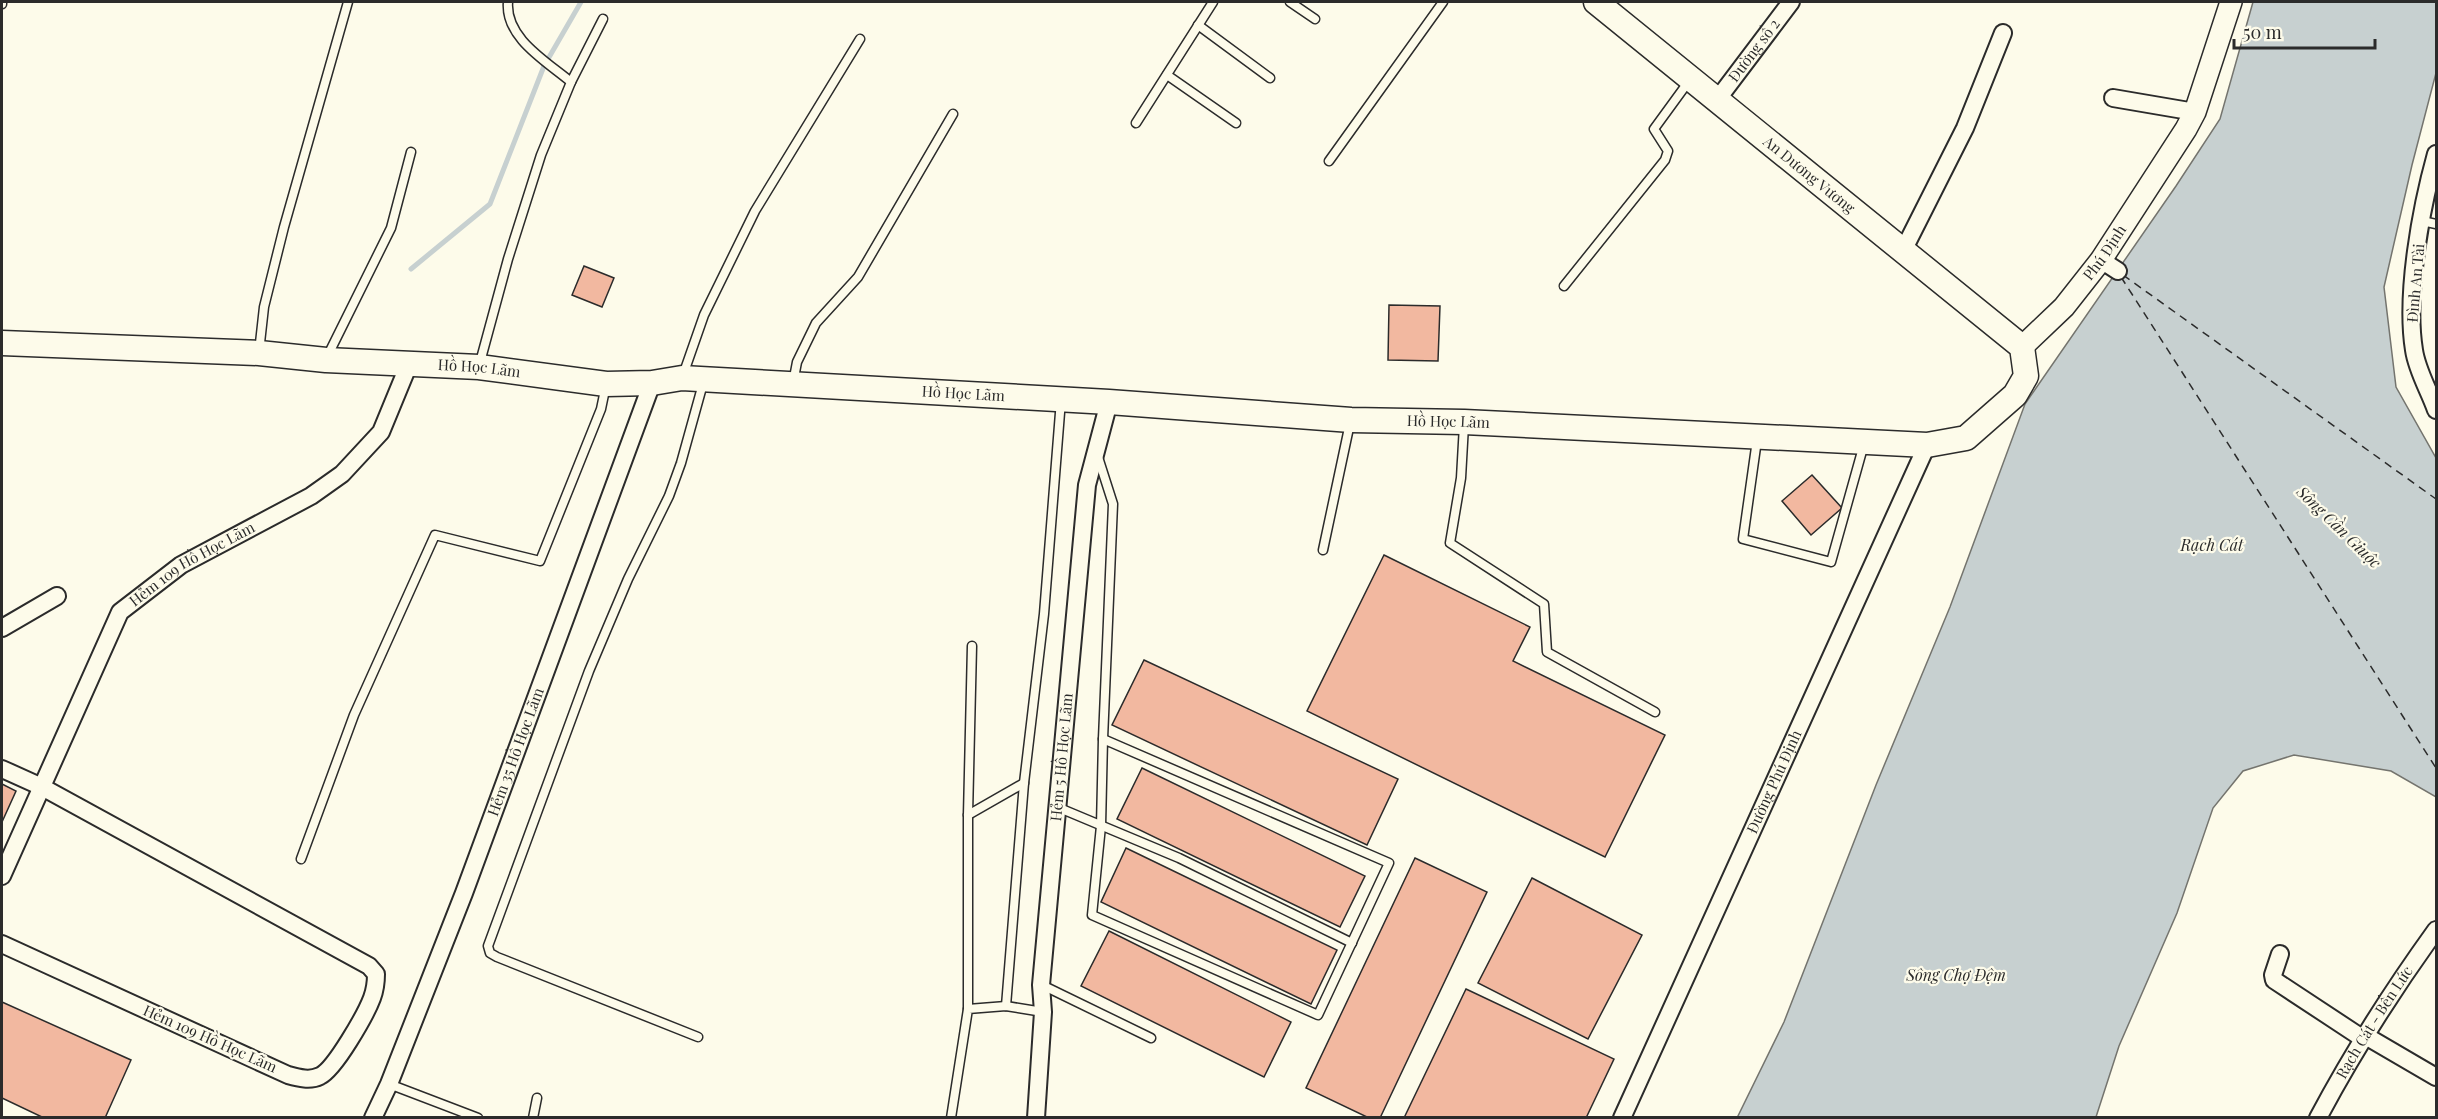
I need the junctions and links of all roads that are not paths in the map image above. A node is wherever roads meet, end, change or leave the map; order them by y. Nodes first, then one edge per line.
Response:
1 (348, 2) edge
2 (508, 2) edge
3 (1213, 2) edge
4 (1290, 2) edge
5 (1443, 2) edge
6 (1791, 2) edge
7 (2231, 2) edge
8 (1604, 4) edge
9 (603, 19) dead end
10 (1314, 19) dead end
11 (1198, 25) junction
12 (2003, 33) dead end
13 (860, 39) dead end
14 (1167, 75) junction
15 (1270, 78) dead end
16 (1691, 79) junction
17 (571, 82) junction
18 (2113, 98) dead end
19 (1717, 100) junction
20 (2195, 112) junction
21 (953, 114) dead end
22 (1136, 123) dead end
23 (1236, 123) dead end
24 (411, 152) dead end
25 (2436, 154) edge
26 (1329, 161) dead end
27 (2429, 223) edge
28 (1903, 251) junction
29 (1564, 286) dead end
30 (2, 343) edge
31 (2022, 347) junction
32 (259, 353) junction
33 (326, 360) junction
34 (409, 364) junction
35 (479, 366) junction
36 (693, 379) junction
37 (652, 383) junction
38 (606, 384) junction
39 (793, 384) junction
40 (1061, 400) junction
41 (1109, 402) junction
42 (2436, 410) edge
43 (1351, 420) junction
44 (1464, 422) junction
45 (1757, 436) junction
46 (1865, 441) junction
47 (1927, 446) junction
48 (1096, 451) junction
49 (1323, 550) dead end
50 (57, 596) dead end
51 (2, 628) edge
52 (972, 646) dead end
53 (1655, 712) dead end
54 (1103, 739) junction
55 (2, 769) edge
56 (1024, 783) junction
57 (42, 787) junction
58 (1057, 807) junction
59 (968, 815) junction
60 (1101, 826) junction
61 (301, 859) dead end
62 (2, 876) edge
63 (2436, 930) edge
64 (1352, 943) junction
65 (2, 944) edge
66 (2280, 954) dead end
67 (1041, 985) junction
68 (1006, 1006) junction
69 (968, 1009) junction
70 (1043, 1012) junction
71 (2363, 1036) junction
72 (698, 1037) dead end
73 (1151, 1038) dead end
74 (2436, 1077) edge
75 (389, 1084) junction
76 (537, 1098) dead end
77 (373, 1118) edge
78 (478, 1118) edge
79 (533, 1118) edge
80 (951, 1118) edge
81 (1036, 1118) edge
82 (1622, 1118) edge
83 (2318, 1118) edge

1 - 32 lane
2 - 17 lane
3 - 11 lane
4 - 10 lane
5 - 26 lane
6 - 19 street, Đường số 2
7 - 20 street, Phú Định
8 - 16 main road, An Dương Vương
9 - 17 lane
11 - 14 lane
11 - 15 lane
12 - 28 street
13 - 36 lane
14 - 22 lane
14 - 23 lane
16 - 19 main road, An Dương Vương
16 - 29 lane
17 - 35 lane
18 - 20 street
19 - 28 main road, An Dương Vương
20 - 31 street, Phú Định
21 - 39 lane
24 - 33 lane
25 - 27 street, Đình An Tài
27 - 42 street, Đình An Tài
28 - 31 main road, An Dương Vương
30 - 32 main road, Hồ Học Lãm
31 - 47 main road
32 - 33 main road, Hồ Học Lãm
33 - 34 main road, Hồ Học Lãm
34 - 35 main road, Hồ Học Lãm
34 - 57 street, Hẻm 109 Hồ Học Lãm
35 - 38 main road, Hồ Học Lãm
36 - 37 main road, Hồ Học Lãm
36 - 39 main road, Hồ Học Lãm
36 - 72 lane
37 - 38 main road, Hồ Học Lãm
37 - 75 street, Hẻm 35 Hồ Học Lãm
38 - 61 lane
39 - 40 main road, Hồ Học Lãm
40 - 41 main road, Hồ Học Lãm
40 - 56 lane
41 - 43 main road, Hồ Học Lãm
41 - 48 street, Hẻm 5 Hồ Học Lãm
43 - 44 main road, Hồ Học Lãm
43 - 49 lane
44 - 45 main road, Hồ Học Lãm
44 - 53 lane
45 - 46 main road, Hồ Học Lãm
45 - 46 lane
46 - 47 main road, Hồ Học Lãm
47 - 82 street, Đường Phú Định
48 - 54 lane
48 - 58 street, Hẻm 5 Hồ Học Lãm
50 - 51 street
52 - 59 lane
54 - 60 lane
54 - 64 lane
55 - 57 street
56 - 59 lane
56 - 68 lane
57 - 62 street, Hẻm 109 Hồ Học Lãm
57 - 65 street, Hẻm 109 Hồ Học Lãm
58 - 60 lane
58 - 67 street, Hẻm 5 Hồ Học Lãm
59 - 69 lane
60 - 64 lane
60 - 64 lane
63 - 71 street, Rạch Cát - Bến Lức
66 - 71 street
67 - 70 street, Hẻm 5 Hồ Học Lãm
67 - 73 lane
68 - 69 lane
68 - 70 lane
69 - 80 lane
70 - 81 street, Hẻm 5 Hồ Học Lãm
71 - 74 street
71 - 83 street, Rạch Cát - Bến Lức
75 - 77 street, Hẻm 35 Hồ Học Lãm
75 - 78 lane
76 - 79 lane

